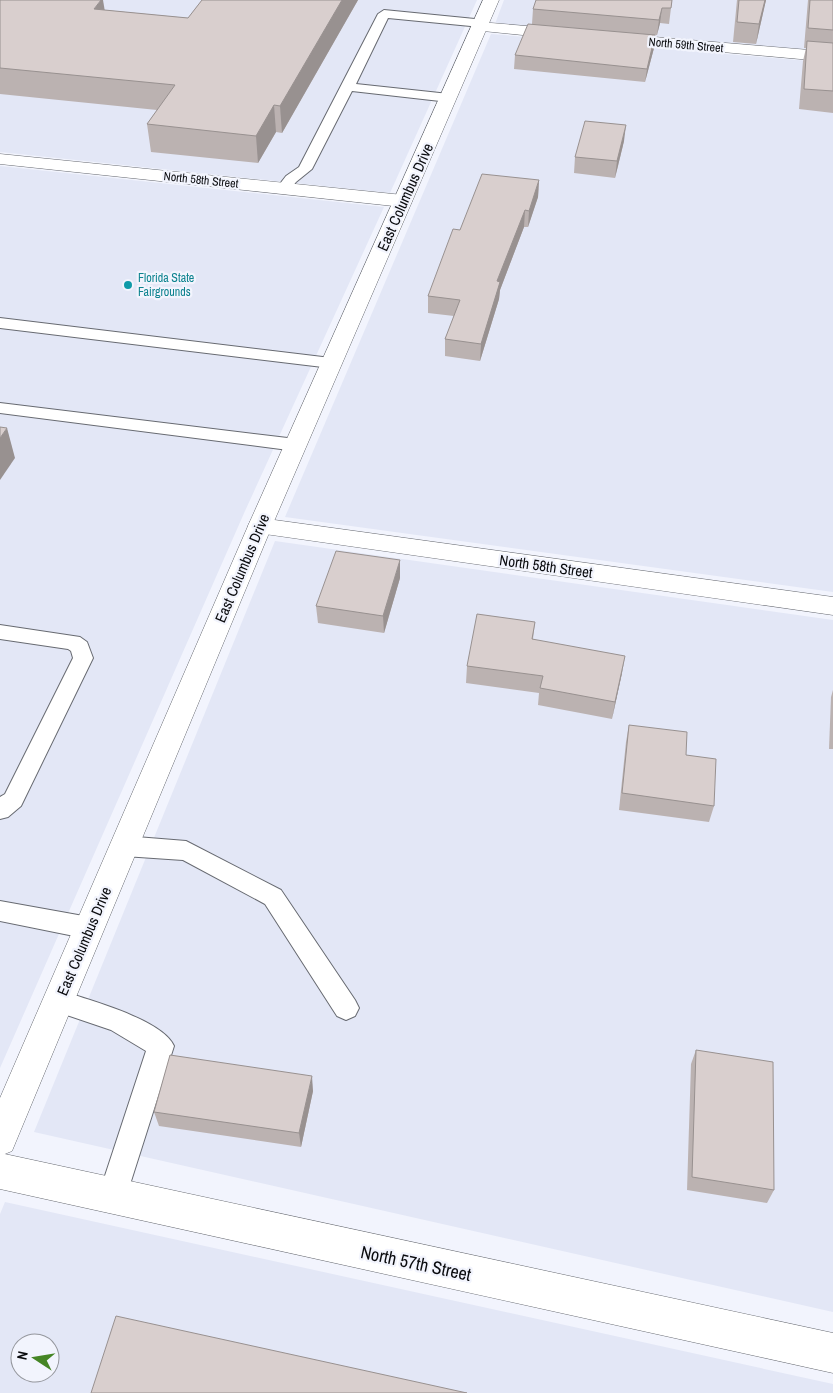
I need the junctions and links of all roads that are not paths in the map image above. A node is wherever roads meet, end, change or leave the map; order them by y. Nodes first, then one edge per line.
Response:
1 (490, 0) edge
2 (480, 25) junction
3 (578, 36) edge
4 (607, 38) edge
5 (833, 57) edge
6 (348, 86) junction
7 (448, 98) junction
8 (0, 159) edge
9 (283, 189) junction
10 (403, 201) junction
11 (0, 323) edge
12 (331, 363) junction
13 (0, 408) edge
14 (296, 445) junction
15 (260, 526) junction
16 (833, 606) edge
17 (0, 632) edge
18 (0, 810) edge
19 (124, 846) junction
20 (0, 911) edge
21 (89, 928) junction
22 (58, 1001) junction
23 (346, 1008) dead end
24 (0, 1139) edge
25 (0, 1171) edge
26 (112, 1197) junction
27 (833, 1353) edge

1 - 2 street, East Columbus Drive
2 - 3 street
2 - 6 lane
2 - 7 street, East Columbus Drive
4 - 5 street, North 59th Street
6 - 7 lane
6 - 9 lane
7 - 10 street, East Columbus Drive
8 - 9 street, North 58th Street
9 - 10 street, North 58th Street
10 - 12 street, East Columbus Drive
11 - 12 lane
12 - 14 street, East Columbus Drive
13 - 14 lane
14 - 15 street, East Columbus Drive
15 - 16 street, North 58th Street
15 - 19 street, East Columbus Drive
17 - 18 lane
19 - 21 street, East Columbus Drive
19 - 23 lane
20 - 21 lane
21 - 22 street, East Columbus Drive
22 - 24 street, East Columbus Drive
22 - 26 lane
25 - 26 street, North 57th Street
26 - 27 street, North 57th Street

